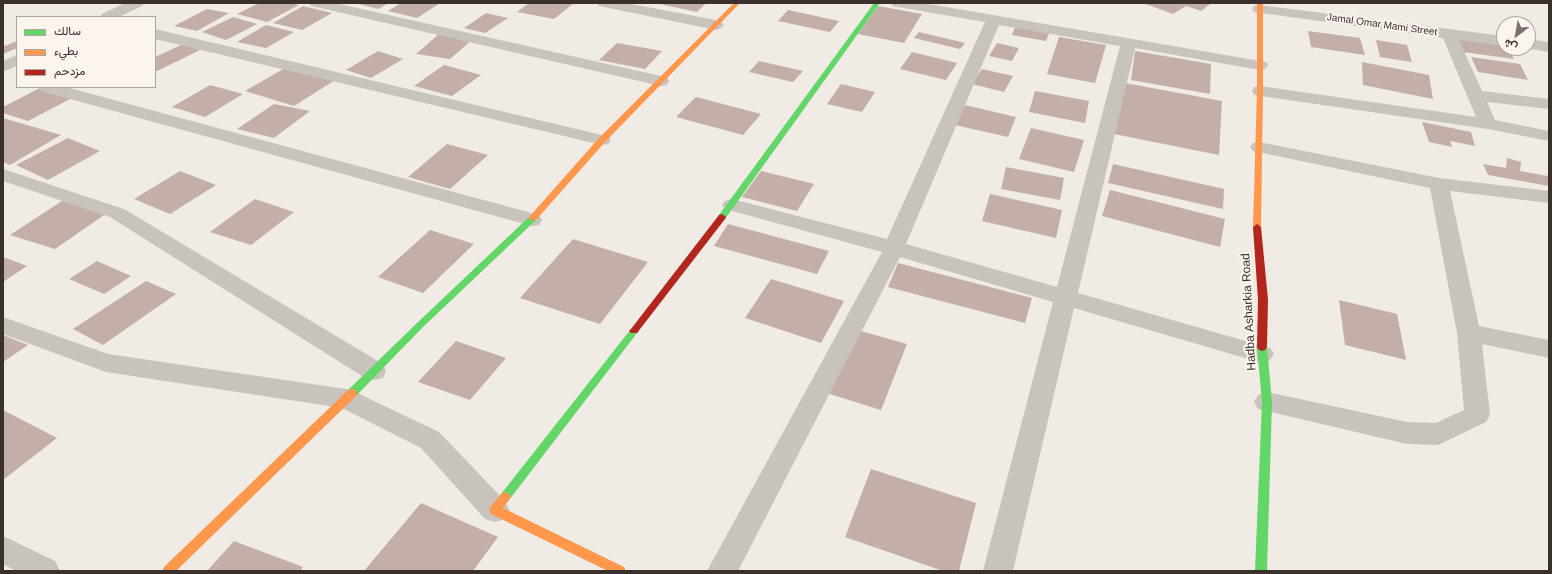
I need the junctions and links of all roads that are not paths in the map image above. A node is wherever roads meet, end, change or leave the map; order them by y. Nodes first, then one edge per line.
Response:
1 (137, 3) edge
2 (316, 3) edge
3 (604, 3) edge
4 (737, 3) edge
5 (877, 3) edge
6 (898, 3) edge
7 (1260, 6) edge
8 (946, 7) edge
9 (109, 16) edge
10 (994, 19) junction
11 (716, 25) junction
12 (156, 34) edge
13 (1448, 34) junction
14 (1496, 40) edge
15 (1129, 42) junction
16 (1536, 45) edge
17 (1549, 47) edge
18 (16, 60) edge
19 (1260, 65) junction
20 (3, 67) edge
21 (3, 75) edge
22 (16, 79) edge
23 (661, 81) junction
24 (51, 88) edge
25 (1260, 91) junction
26 (1475, 94) junction
27 (1549, 104) edge
28 (1488, 124) junction
29 (1549, 136) edge
30 (602, 140) junction
31 (1258, 147) junction
32 (3, 176) edge
33 (1439, 184) junction
34 (1549, 197) edge
35 (732, 205) junction
36 (532, 220) junction
37 (894, 248) junction
38 (1064, 298) junction
39 (3, 325) edge
40 (1469, 333) junction
41 (1549, 350) edge
42 (1262, 354) junction
43 (374, 371) junction
44 (346, 399) junction
45 (1267, 402) junction
46 (495, 510) junction
47 (3, 549) edge
48 (45, 571) edge
49 (168, 571) edge
50 (620, 571) edge
51 (722, 571) edge
52 (998, 571) edge
53 (1261, 571) edge

1 - 9 street
2 - 23 street
3 - 11 street
4 - 11 street
5 - 35 street
6 - 8 street
7 - 13 street, Jamal Omar Mami Street
7 - 19 street, Hadba Asharkia Road
8 - 10 street
10 - 15 street
10 - 37 street
11 - 23 street
12 - 30 street
13 - 14 street, Jamal Omar Mami Street
13 - 26 street
15 - 19 street
15 - 38 street
16 - 17 street
18 - 20 street
19 - 25 street, Hadba Asharkia Road
21 - 22 street
23 - 30 street
24 - 36 street
25 - 28 street
25 - 31 street, Hadba Asharkia Road
26 - 27 street
26 - 28 street
28 - 29 street
30 - 36 street
31 - 33 street
31 - 42 street, Hadba Asharkia Road
32 - 43 street
33 - 34 street
33 - 40 street
35 - 37 street
35 - 46 street
36 - 43 street
37 - 38 street
37 - 51 street
38 - 42 street
38 - 52 street
39 - 44 street
40 - 41 street
40 - 45 street
42 - 45 street, Hadba Asharkia Road
43 - 44 street
44 - 46 street
44 - 49 street
45 - 53 street, Hadba Asharkia Road
46 - 50 street
47 - 48 street

